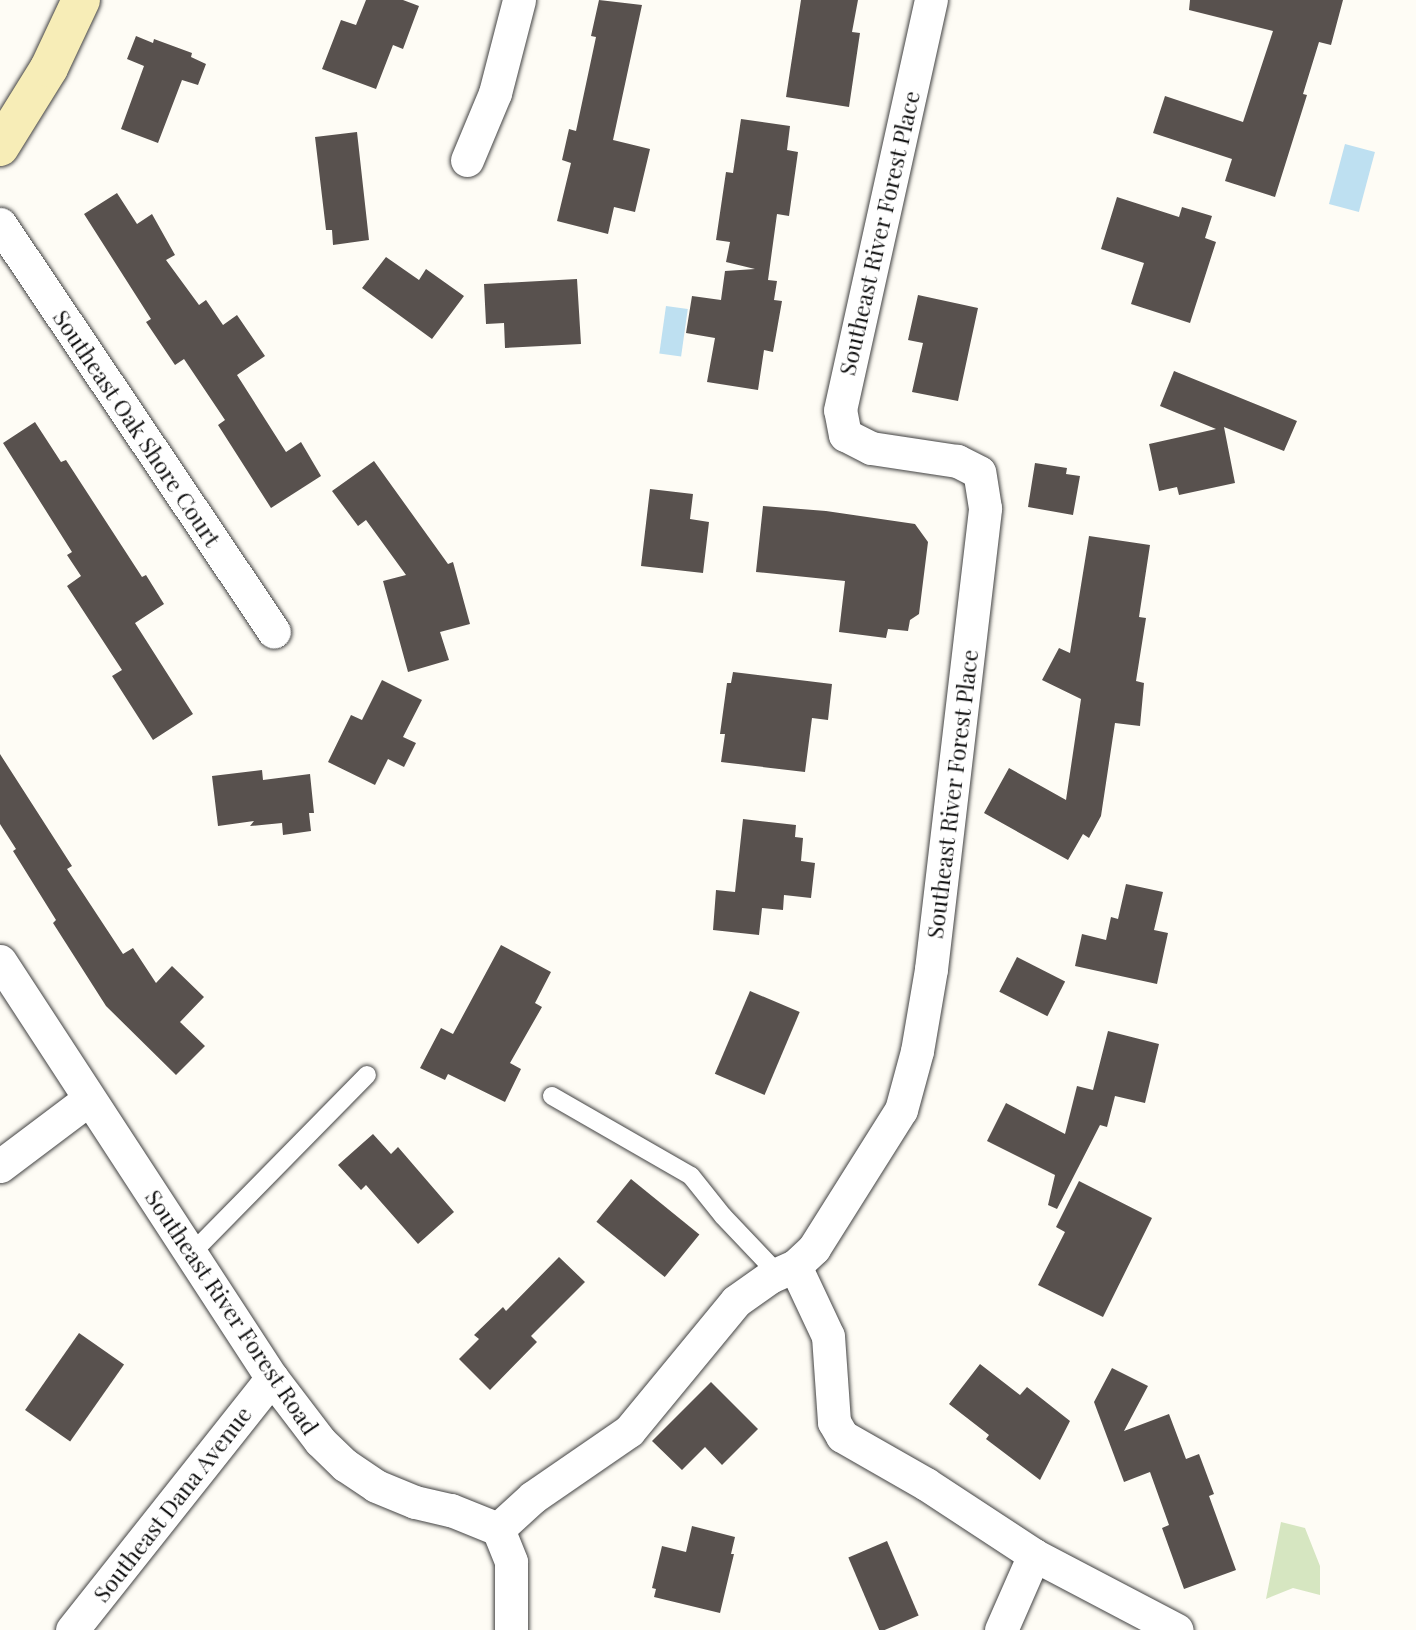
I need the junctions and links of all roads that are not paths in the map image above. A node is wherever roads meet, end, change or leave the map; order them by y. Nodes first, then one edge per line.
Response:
1 (81, 0) edge
2 (519, 0) edge
3 (931, 0) edge
4 (0, 147) edge
5 (467, 160) dead end
6 (0, 224) edge
7 (274, 631) dead end
8 (0, 961) edge
9 (367, 1075) dead end
10 (552, 1096) dead end
11 (89, 1099) junction
12 (0, 1166) edge
13 (191, 1254) junction
14 (787, 1270) junction
15 (272, 1378) junction
16 (498, 1529) junction
17 (1034, 1555) junction
18 (72, 1630) edge
19 (511, 1630) edge
20 (1001, 1630) edge
21 (1177, 1630) edge

1 - 4 street
2 - 5 street
3 - 14 street, Southeast River Forest Place
6 - 7 street, Southeast Oak Shore Court
8 - 11 street, Southeast River Forest Road
9 - 13 lane
10 - 14 lane
11 - 12 street
11 - 13 street, Southeast River Forest Road
13 - 15 street, Southeast River Forest Road
14 - 16 street, Southeast River Forest Place
14 - 17 street
15 - 16 street, Southeast River Forest Road
15 - 18 street, Southeast Dana Avenue
16 - 19 street
17 - 20 street
17 - 21 street

